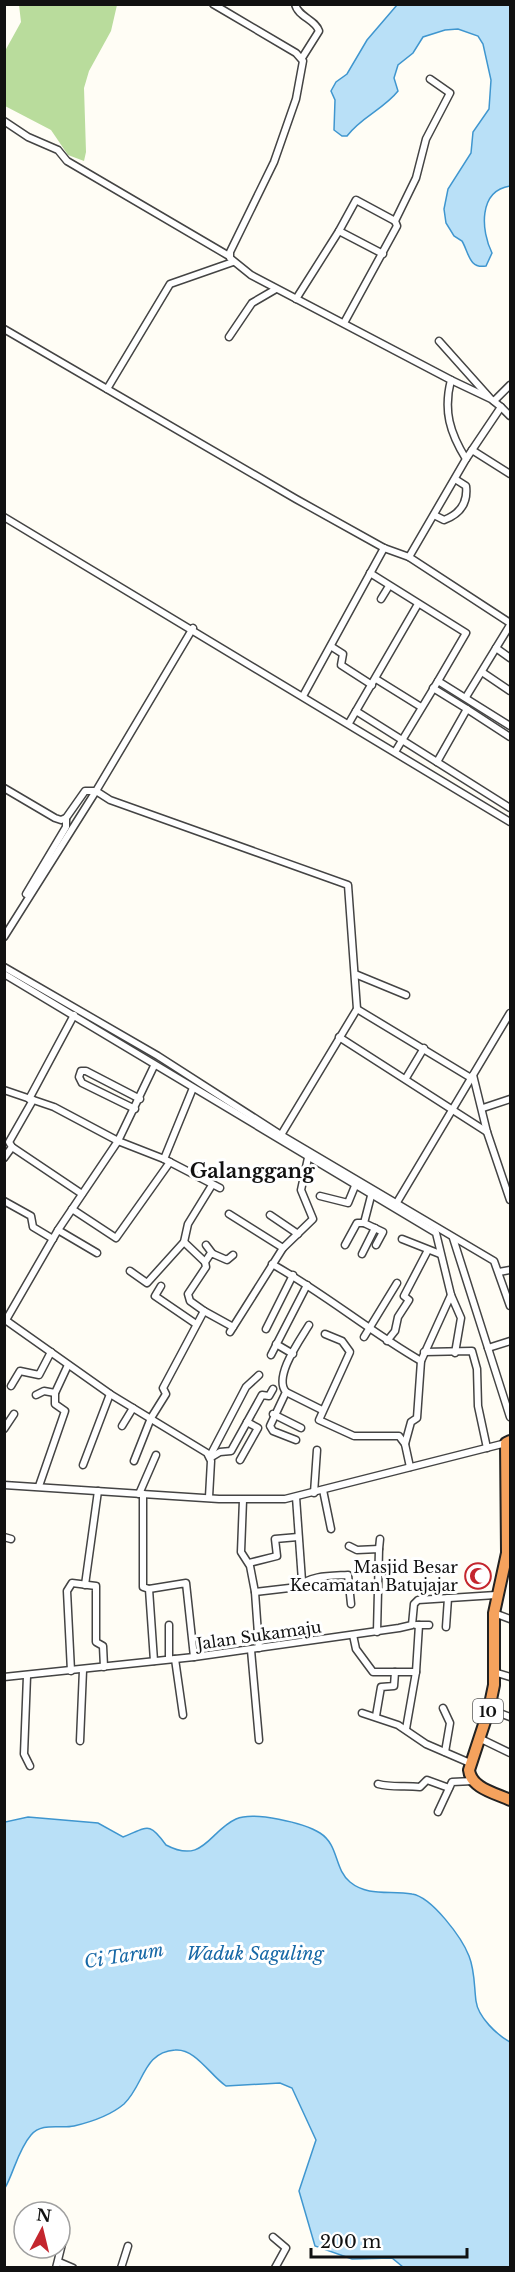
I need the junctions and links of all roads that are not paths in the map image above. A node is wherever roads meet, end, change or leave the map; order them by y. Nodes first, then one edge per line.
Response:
1 (213, 4) edge
2 (295, 4) edge
3 (302, 58) junction
4 (430, 79) dead end
5 (4, 121) edge
6 (394, 221) junction
7 (339, 231) junction
8 (383, 254) junction
9 (229, 255) junction
10 (233, 262) junction
11 (276, 289) junction
12 (296, 299) junction
13 (344, 323) junction
14 (4, 329) edge
15 (229, 337) dead end
16 (439, 341) dead end
17 (451, 380) junction
18 (510, 385) edge
19 (107, 389) junction
20 (493, 400) junction
21 (501, 407) junction
22 (510, 416) edge
23 (472, 450) junction
24 (466, 459) junction
25 (510, 474) edge
26 (455, 479) junction
27 (434, 515) junction
28 (4, 517) edge
29 (384, 548) junction
30 (409, 557) junction
31 (370, 573) junction
32 (389, 586) junction
33 (381, 599) dead end
34 (418, 604) junction
35 (510, 624) edge
36 (193, 628) junction
37 (332, 647) junction
38 (496, 648) junction
39 (510, 657) edge
40 (482, 672) junction
41 (376, 679) junction
42 (438, 681) junction
43 (372, 686) junction
44 (433, 688) junction
45 (510, 691) edge
46 (303, 696) junction
47 (466, 697) junction
48 (421, 707) junction
49 (467, 709) junction
50 (356, 711) junction
51 (349, 723) junction
52 (510, 726) edge
53 (510, 737) edge
54 (401, 740) junction
55 (395, 752) junction
56 (436, 762) junction
57 (4, 788) edge
58 (96, 791) junction
59 (510, 807) edge
60 (66, 818) junction
61 (510, 822) edge
62 (4, 931) edge
63 (4, 937) edge
64 (4, 967) edge
65 (4, 974) edge
66 (355, 974) junction
67 (405, 995) dead end
68 (357, 1009) junction
69 (510, 1012) edge
70 (74, 1015) junction
71 (339, 1038) junction
72 (424, 1048) junction
73 (154, 1066) junction
74 (472, 1077) junction
75 (406, 1078) junction
76 (193, 1088) junction
77 (5, 1090) edge
78 (140, 1099) junction
79 (510, 1099) edge
80 (31, 1100) junction
81 (483, 1108) junction
82 (135, 1109) junction
83 (453, 1109) junction
84 (487, 1132) junction
85 (281, 1135) junction
86 (118, 1141) junction
87 (12, 1147) junction
88 (4, 1158) edge
89 (308, 1158) junction
90 (167, 1160) junction
91 (212, 1185) junction
92 (355, 1186) junction
93 (220, 1188) dead end
94 (82, 1194) junction
95 (320, 1196) dead end
96 (371, 1196) junction
97 (510, 1200) edge
98 (4, 1201) edge
99 (396, 1204) junction
100 (72, 1209) junction
101 (230, 1214) dead end
102 (270, 1215) dead end
103 (364, 1223) junction
104 (375, 1228) junction
105 (58, 1230) junction
106 (298, 1234) junction
107 (453, 1238) junction
108 (53, 1239) junction
109 (402, 1239) dead end
110 (184, 1242) junction
111 (206, 1245) dead end
112 (345, 1245) dead end
113 (376, 1245) dead end
114 (283, 1248) junction
115 (428, 1250) junction
116 (97, 1253) dead end
117 (212, 1253) junction
118 (362, 1254) dead end
119 (440, 1254) junction
120 (233, 1255) dead end
121 (205, 1262) junction
122 (272, 1264) junction
123 (510, 1270) edge
124 (130, 1271) dead end
125 (499, 1272) junction
126 (293, 1275) junction
127 (397, 1283) dead end
128 (307, 1285) junction
129 (162, 1286) dead end
130 (451, 1295) junction
131 (510, 1306) edge
132 (204, 1311) junction
133 (6, 1323) edge
134 (196, 1324) junction
135 (309, 1325) dead end
136 (266, 1329) dead end
137 (369, 1329) junction
138 (325, 1334) dead end
139 (364, 1337) dead end
140 (387, 1341) junction
141 (510, 1341) edge
142 (276, 1344) junction
143 (488, 1348) junction
144 (51, 1352) junction
145 (424, 1352) junction
146 (455, 1353) junction
147 (293, 1354) junction
148 (271, 1355) dead end
149 (421, 1360) junction
150 (68, 1365) junction
151 (259, 1376) dead end
152 (11, 1386) dead end
153 (273, 1389) dead end
154 (286, 1392) junction
155 (55, 1393) junction
156 (111, 1394) junction
157 (36, 1395) dead end
158 (133, 1408) junction
159 (322, 1410) junction
160 (14, 1414) dead end
161 (273, 1414) junction
162 (510, 1417) edge
163 (151, 1418) junction
164 (247, 1422) junction
165 (122, 1426) dead end
166 (301, 1428) dead end
167 (4, 1429) edge
168 (296, 1440) dead end
169 (508, 1442) edge
170 (405, 1444) junction
171 (487, 1448) junction
172 (317, 1450) dead end
173 (156, 1455) dead end
174 (210, 1457) junction
175 (240, 1460) dead end
176 (134, 1461) dead end
177 (83, 1464) dead end
178 (410, 1467) junction
179 (4, 1485) edge
180 (39, 1486) junction
181 (323, 1490) junction
182 (98, 1491) junction
183 (314, 1493) junction
184 (141, 1494) junction
185 (209, 1497) junction
186 (296, 1497) junction
187 (243, 1500) junction
188 (509, 1521) edge
189 (331, 1529) dead end
190 (298, 1537) junction
191 (380, 1539) dead end
192 (349, 1546) dead end
193 (379, 1549) junction
194 (249, 1563) junction
195 (506, 1576) edge
196 (302, 1581) junction
197 (85, 1585) junction
198 (149, 1589) junction
199 (255, 1592) junction
200 (496, 1595) junction
201 (448, 1598) junction
202 (351, 1604) dead end
203 (494, 1613) junction
204 (510, 1618) edge
205 (170, 1625) dead end
206 (416, 1625) junction
207 (429, 1626) dead end
208 (446, 1627) dead end
209 (377, 1632) junction
210 (353, 1635) junction
211 (259, 1648) junction
212 (251, 1650) junction
213 (194, 1657) junction
214 (172, 1659) junction
215 (154, 1661) junction
216 (104, 1667) junction
217 (83, 1670) junction
218 (71, 1671) junction
219 (395, 1672) junction
220 (416, 1672) junction
221 (494, 1672) junction
222 (4, 1677) edge
223 (27, 1677) junction
224 (510, 1677) edge
225 (443, 1708) dead end
226 (489, 1709) junction
227 (362, 1713) dead end
228 (183, 1715) dead end
229 (376, 1716) junction
230 (510, 1718) edge
231 (406, 1729) junction
232 (479, 1738) junction
233 (260, 1740) dead end
234 (80, 1741) dead end
235 (445, 1752) junction
236 (510, 1753) edge
237 (470, 1763) junction
238 (30, 1766) dead end
239 (473, 1781) junction
240 (378, 1784) dead end
241 (449, 1788) junction
242 (510, 1800) edge
243 (438, 1812) dead end
244 (273, 2237) dead end
245 (128, 2246) dead end
246 (58, 2265) edge
247 (73, 2268) edge
248 (121, 2268) edge
249 (275, 2268) edge

1 - 3 street
2 - 3 street
3 - 9 street
4 - 6 street
5 - 9 street
6 - 7 street
6 - 8 street
7 - 8 street
7 - 12 street
8 - 13 street
9 - 10 street
10 - 11 street
10 - 19 street
11 - 12 street
11 - 15 street
12 - 13 street
13 - 17 street
14 - 19 street
16 - 20 street
17 - 20 street
17 - 24 street
18 - 20 street
19 - 29 street
20 - 21 street
21 - 22 street
21 - 23 street
23 - 24 street
23 - 25 street
24 - 26 street
26 - 27 street
26 - 27 street
27 - 30 street
28 - 36 street
29 - 30 street
29 - 31 street
30 - 35 street
31 - 32 street
31 - 37 street
32 - 33 street
32 - 34 street
34 - 41 street
34 - 42 street
35 - 38 street
36 - 46 street
36 - 58 street
37 - 43 street
37 - 46 street
38 - 39 street
38 - 40 street
40 - 45 street
40 - 47 street
41 - 43 street
41 - 48 street
42 - 44 street
42 - 47 street
43 - 50 street
44 - 48 street
44 - 49 street
46 - 51 street
47 - 52 street
48 - 54 street
49 - 53 street
49 - 56 street
50 - 51 street
50 - 54 street
51 - 55 street
54 - 55 street
54 - 56 street
55 - 61 street
56 - 59 street
57 - 60 street
58 - 60 street
58 - 63 street
58 - 66 street
60 - 62 street
64 - 85 street
65 - 70 street
66 - 67 street
66 - 68 street
68 - 71 street
68 - 72 street
69 - 74 street
70 - 73 street
70 - 80 street
71 - 75 street
71 - 85 street
72 - 74 street
72 - 75 street
73 - 76 street
73 - 78 street
74 - 81 street
74 - 83 street
75 - 83 street
76 - 89 street
76 - 90 street
77 - 80 street
78 - 82 street
78 - 82 street
79 - 81 street
80 - 86 street
80 - 87 street
81 - 84 street
82 - 86 street
83 - 84 street
83 - 99 street
84 - 97 street
85 - 99 street
86 - 90 street
86 - 94 street
87 - 88 street
87 - 94 street
89 - 92 street
89 - 106 street
90 - 91 street
90 - 100 street
91 - 93 street
91 - 110 street
92 - 95 street
92 - 96 street
94 - 100 street
96 - 103 street
96 - 119 street
98 - 108 street
99 - 107 street
100 - 105 street
101 - 114 street
102 - 106 street
103 - 104 street
103 - 112 street
104 - 113 street
104 - 118 street
105 - 108 street
105 - 116 street
106 - 114 street
107 - 125 street
107 - 143 street
108 - 133 street
109 - 115 street
110 - 121 street
110 - 124 street
111 - 117 street
114 - 122 street
115 - 119 street
115 - 140 street
117 - 120 street
117 - 121 street
119 - 130 street
121 - 132 street
122 - 126 street
122 - 132 street
123 - 125 street
125 - 131 street
126 - 128 street
126 - 136 street
127 - 137 street
128 - 137 street
128 - 142 street
129 - 134 street
130 - 145 street
130 - 146 street
132 - 134 street
133 - 144 street
134 - 163 street
135 - 147 street
137 - 139 street
137 - 140 street
138 - 159 street
140 - 149 street
141 - 143 street
142 - 147 street
142 - 148 street
143 - 162 street
144 - 150 street
144 - 152 street
145 - 146 street
145 - 149 street
146 - 171 street
147 - 154 street
149 - 170 street
150 - 155 street
150 - 156 street
151 - 174 street
153 - 164 street
154 - 159 street
154 - 161 street
155 - 157 street
155 - 180 street
156 - 158 street
156 - 177 street
158 - 163 street
158 - 165 street
159 - 170 street
160 - 167 street
161 - 166 street
161 - 168 street
163 - 174 street
163 - 176 street
164 - 174 street
164 - 175 street
169 - 171 street
169 - 188 highway, 10
170 - 178 street
171 - 178 street
172 - 183 street
173 - 184 street
174 - 185 street
178 - 181 street
179 - 180 street
180 - 182 street
181 - 183 street
181 - 189 street
182 - 184 street
182 - 197 street
183 - 186 street
184 - 185 street
184 - 198 street
185 - 187 street
186 - 187 street
186 - 190 street
187 - 194 street
188 - 195 highway, 10
190 - 194 street
190 - 196 street
191 - 193 street
192 - 193 street
193 - 209 street
194 - 199 street
195 - 200 highway, 10
196 - 199 street
196 - 202 street
197 - 216 street
197 - 218 street
198 - 213 street
198 - 215 street
199 - 211 street
200 - 201 street
200 - 203 highway, 10
201 - 206 street
201 - 208 street
203 - 204 street
203 - 221 highway, 10
205 - 214 street
206 - 207 street, Jalan Sukamaju
206 - 209 street, Jalan Sukamaju
206 - 220 street
209 - 210 street, Jalan Sukamaju
210 - 211 street, Jalan Sukamaju
210 - 219 street
211 - 212 street, Jalan Sukamaju
212 - 213 street, Jalan Sukamaju
212 - 233 street
213 - 214 street, Jalan Sukamaju
214 - 215 street, Jalan Sukamaju
214 - 228 street
215 - 216 street, Jalan Sukamaju
216 - 217 street, Jalan Sukamaju
217 - 218 street, Jalan Sukamaju
217 - 234 street
218 - 223 street, Jalan Sukamaju
219 - 220 street
219 - 229 street
220 - 231 street
221 - 224 street
221 - 226 highway, 10
222 - 223 street, Jalan Sukamaju
223 - 238 street
225 - 235 street
226 - 230 street
226 - 232 highway, 10
227 - 229 street
229 - 231 street
231 - 235 street
232 - 236 street
232 - 237 highway, 10
235 - 237 street
237 - 239 highway, 10
239 - 241 street
239 - 242 highway
240 - 241 street
241 - 243 street
244 - 249 street
245 - 248 street
246 - 247 street

